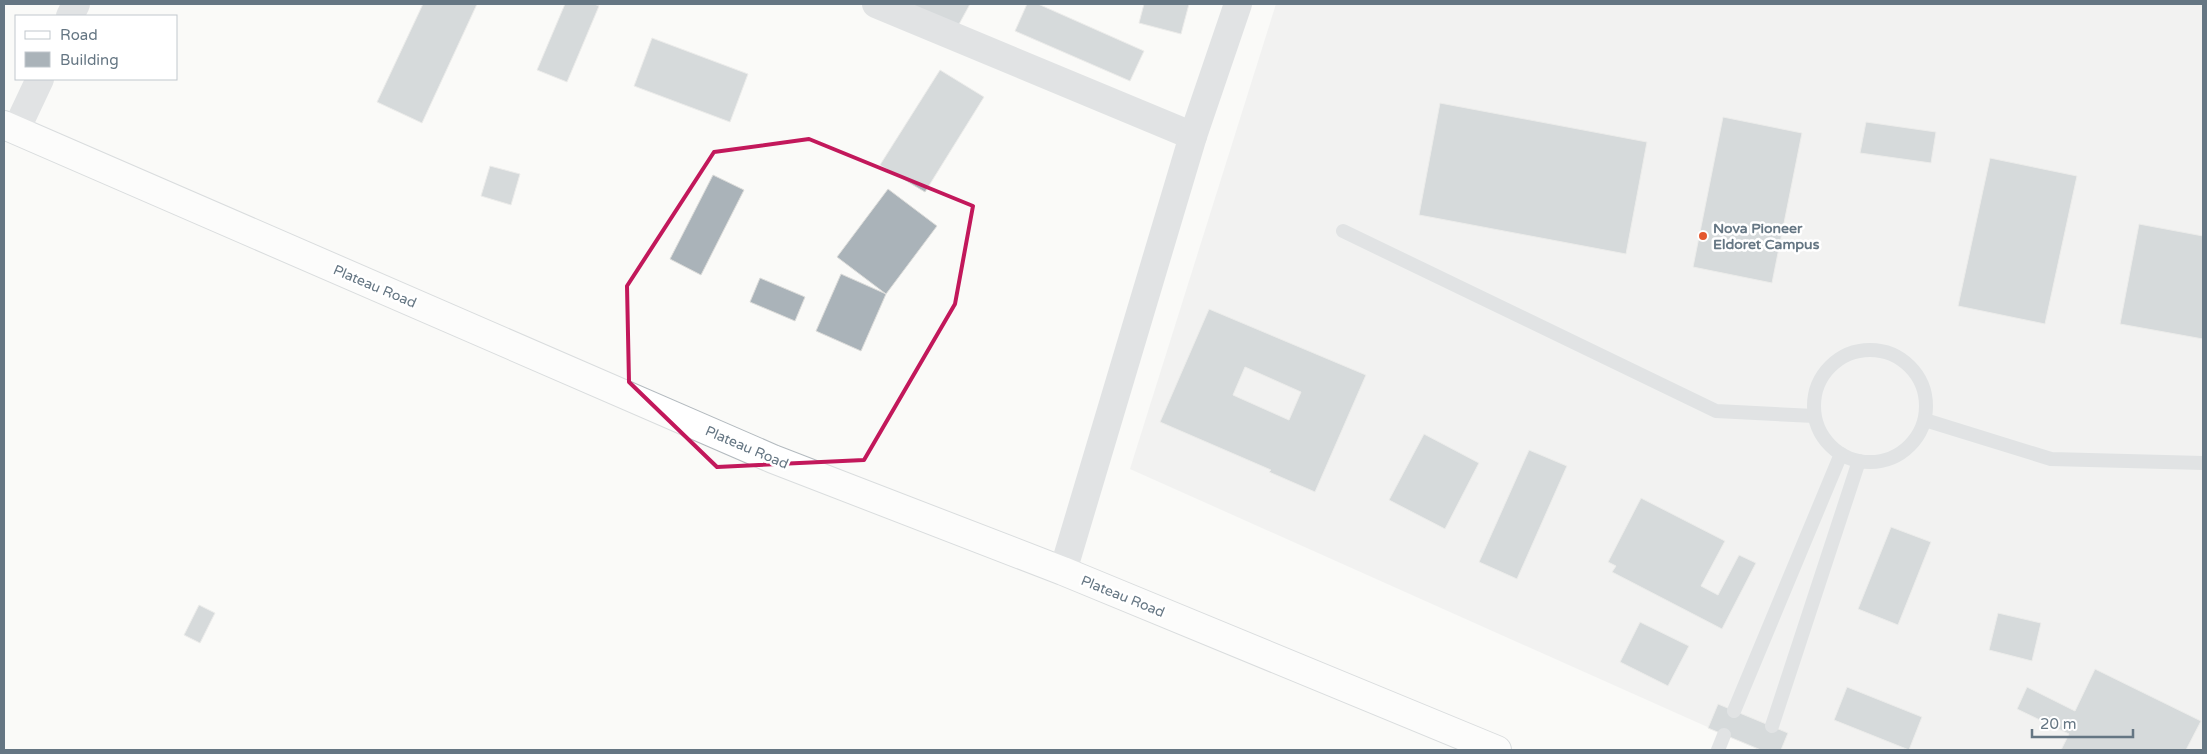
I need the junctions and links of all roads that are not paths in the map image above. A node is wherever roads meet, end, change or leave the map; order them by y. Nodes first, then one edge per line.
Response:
1 (876, 4) edge
2 (1238, 4) edge
3 (39, 80) edge
4 (10, 127) edge
5 (1193, 136) junction
6 (1343, 231) dead end
7 (1814, 416) junction
8 (1925, 420) junction
9 (1841, 454) junction
10 (1859, 461) junction
11 (2203, 464) edge
12 (1063, 571) junction
13 (1734, 711) dead end
14 (1772, 726) dead end
15 (1724, 735) dead end
16 (1497, 750) edge
17 (1718, 750) edge

1 - 5 street
2 - 5 street
3 - 4 street
4 - 12 street, Plateau Road
5 - 12 street
6 - 7 lane
7 - 8 lane
7 - 9 lane
8 - 10 lane
8 - 11 lane
9 - 10 lane
9 - 13 lane
10 - 14 lane
12 - 16 street, Plateau Road
15 - 17 lane

